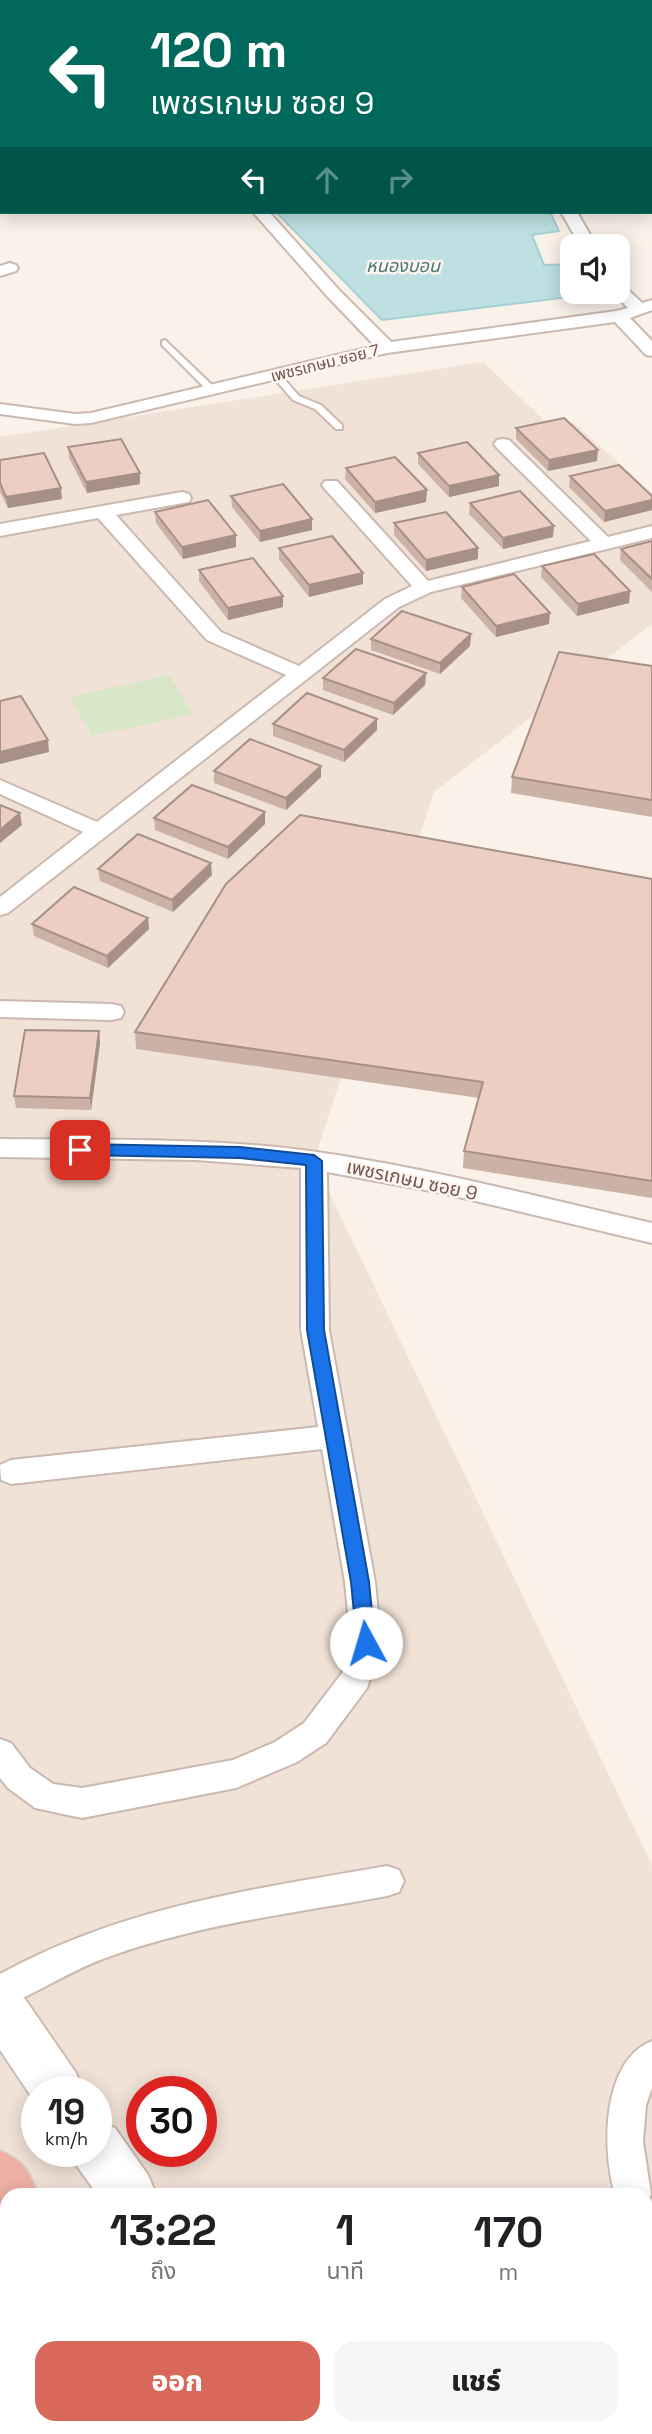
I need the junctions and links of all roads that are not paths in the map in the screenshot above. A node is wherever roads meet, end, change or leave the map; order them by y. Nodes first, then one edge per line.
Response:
1 (263, 214) edge
2 (570, 214) edge
3 (582, 234) edge
4 (630, 297) edge
5 (646, 307) edge
6 (618, 316) junction
7 (165, 343) dead end
8 (387, 348) junction
9 (652, 351) edge
10 (276, 375) junction
11 (212, 390) junction
12 (0, 410) edge
13 (340, 427) dead end
14 (503, 444) dead end
15 (331, 485) dead end
16 (182, 498) dead end
17 (103, 512) junction
18 (0, 530) edge
19 (652, 532) edge
20 (604, 544) junction
21 (424, 588) junction
22 (301, 674) junction
23 (0, 786) edge
24 (99, 831) junction
25 (0, 908) edge
26 (0, 1009) edge
27 (112, 1012) dead end
28 (0, 1148) edge
29 (314, 1161) junction
30 (652, 1233) edge
31 (334, 1436) junction
32 (11, 1472) dead end
33 (0, 1753) edge
34 (387, 1881) dead end
35 (0, 1992) edge
36 (0, 2006) edge
37 (652, 2058) edge
38 (48, 2076) edge
39 (110, 2167) edge
40 (125, 2188) edge
41 (631, 2188) edge

1 - 8 street
2 - 3 street
4 - 5 street
5 - 6 street, เพชรเกษม ซอย 7
6 - 8 street, เพชรเกษม ซอย 7
6 - 9 street
7 - 11 lane
8 - 10 street, เพชรเกษม ซอย 7
10 - 11 street, เพชรเกษม ซอย 7
10 - 13 lane
11 - 12 street, เพชรเกษม ซอย 7
14 - 20 street
15 - 21 street
16 - 17 street
17 - 18 street
17 - 22 street
19 - 20 street
20 - 21 street
21 - 22 street
22 - 24 street
23 - 24 street
24 - 25 street
26 - 27 street
28 - 29 street, เพชรเกษม ซอย 9
29 - 30 street, เพชรเกษม ซอย 9
29 - 31 street
31 - 32 street
31 - 33 street
34 - 35 street
36 - 38 main road
37 - 41 street
39 - 40 main road

